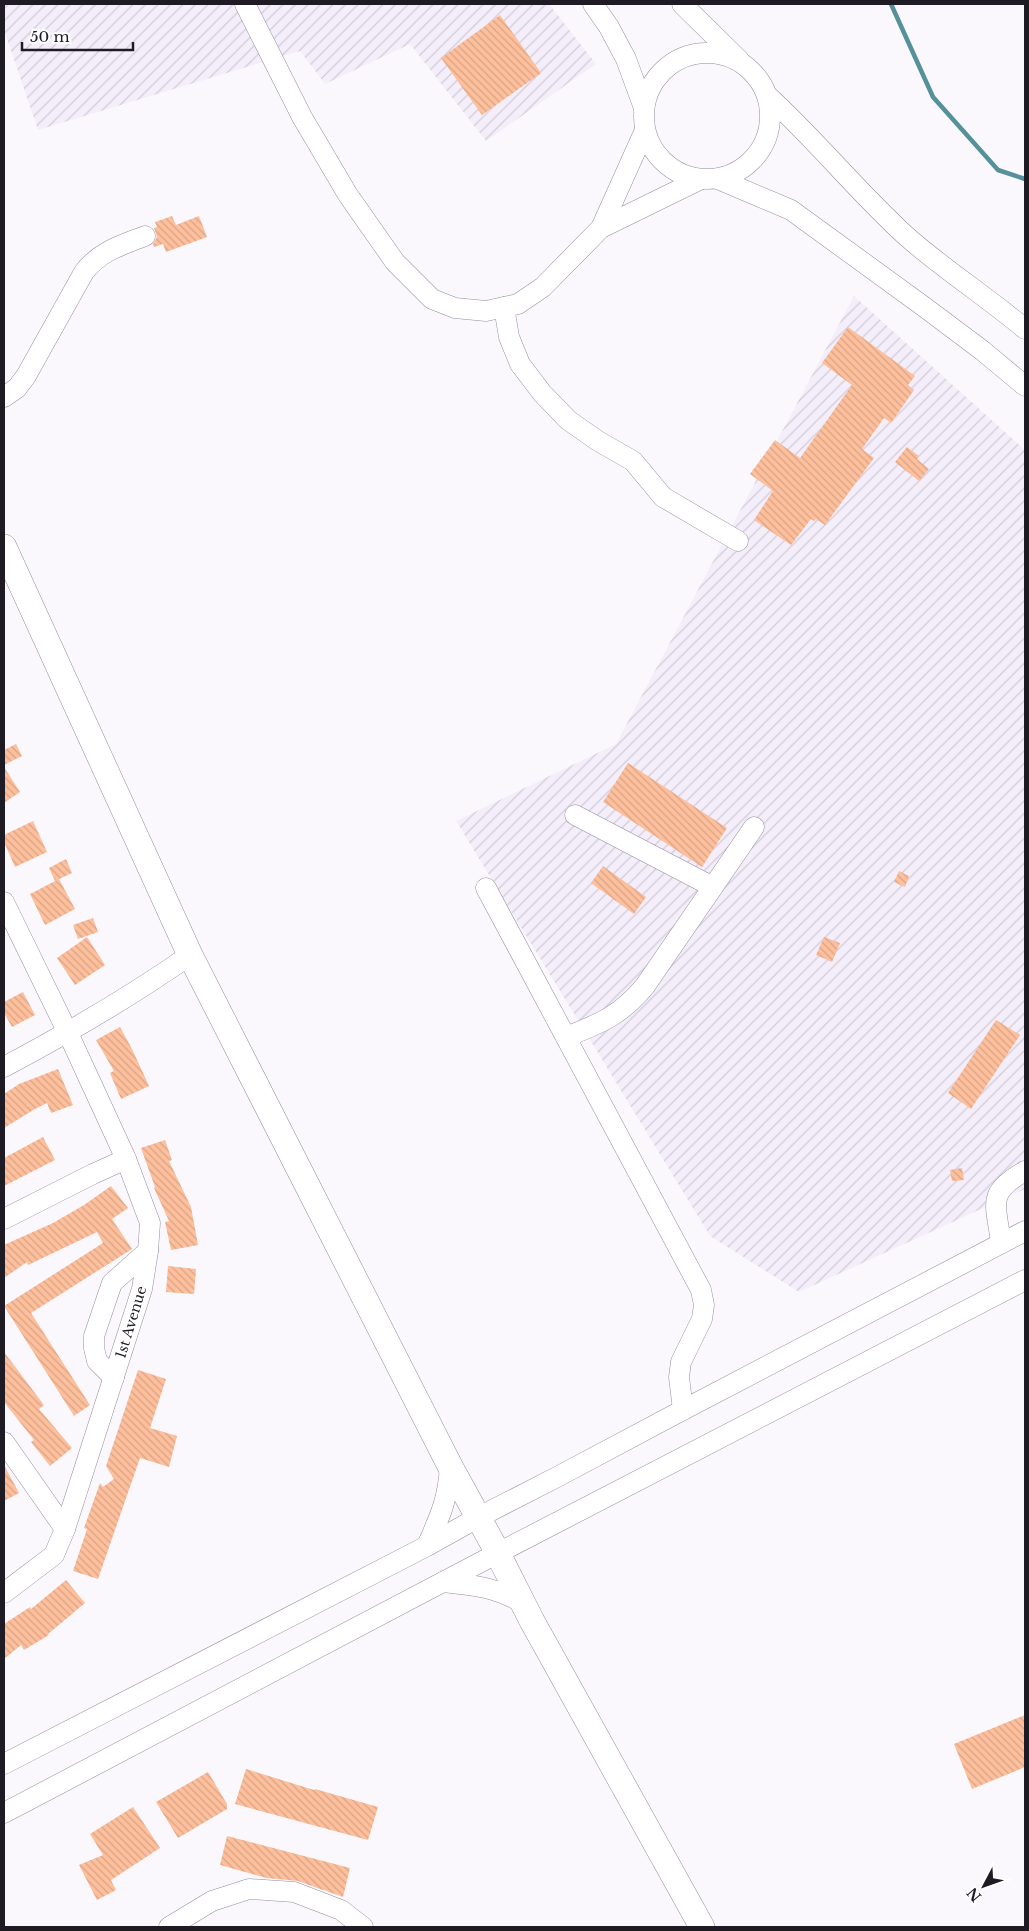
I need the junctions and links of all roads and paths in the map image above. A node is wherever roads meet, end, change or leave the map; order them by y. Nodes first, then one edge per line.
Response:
1 (245, 4) edge
2 (593, 4) edge
3 (682, 4) edge
4 (742, 63) junction
5 (768, 96) junction
6 (644, 108) junction
7 (645, 130) junction
8 (708, 180) junction
9 (601, 228) junction
10 (145, 236) dead end
11 (504, 307) junction
12 (1025, 329) edge
13 (1025, 386) edge
14 (4, 397) edge
15 (738, 541) dead end
16 (4, 547) edge
17 (575, 815) dead end
18 (754, 827) dead end
19 (713, 887) junction
20 (486, 888) dead end
21 (5, 908) edge
22 (190, 956) junction
23 (68, 1033) junction
24 (566, 1037) junction
25 (4, 1067) edge
26 (126, 1159) junction
27 (1025, 1171) edge
28 (4, 1219) edge
29 (1025, 1231) edge
30 (1001, 1243) junction
31 (148, 1251) junction
32 (1025, 1280) edge
33 (114, 1378) junction
34 (683, 1410) junction
35 (4, 1442) edge
36 (450, 1466) junction
37 (479, 1517) junction
38 (65, 1529) junction
39 (427, 1546) junction
40 (498, 1554) junction
41 (443, 1582) junction
42 (4, 1594) edge
43 (523, 1603) junction
44 (4, 1764) edge
45 (4, 1813) edge
46 (169, 1927) edge
47 (363, 1927) edge
48 (702, 1927) edge

1 - 11 street
2 - 6 street
3 - 4 street
4 - 5 street
4 - 6 street
5 - 8 street
5 - 12 street
6 - 7 street
7 - 8 street
7 - 9 street
8 - 9 street
8 - 13 street
9 - 11 street
10 - 14 street
11 - 15 street
16 - 22 main road
17 - 19 street
18 - 19 street
19 - 24 street
20 - 24 street
21 - 23 street, 1st Avenue
22 - 23 street
22 - 36 main road
23 - 25 street
23 - 26 street, 1st Avenue
24 - 34 street
26 - 28 street
26 - 31 street, 1st Avenue
27 - 30 street
29 - 30 street
30 - 34 street
31 - 33 street, 1st Avenue
31 - 33 street
32 - 40 street
33 - 38 street, 1st Avenue
34 - 37 street
35 - 38 street
36 - 37 main road
36 - 39 street
37 - 39 street
37 - 40 main road
38 - 42 street, 1st Avenue
39 - 44 street
40 - 41 street
40 - 43 main road
41 - 43 street
41 - 45 street
43 - 48 main road
46 - 47 street

